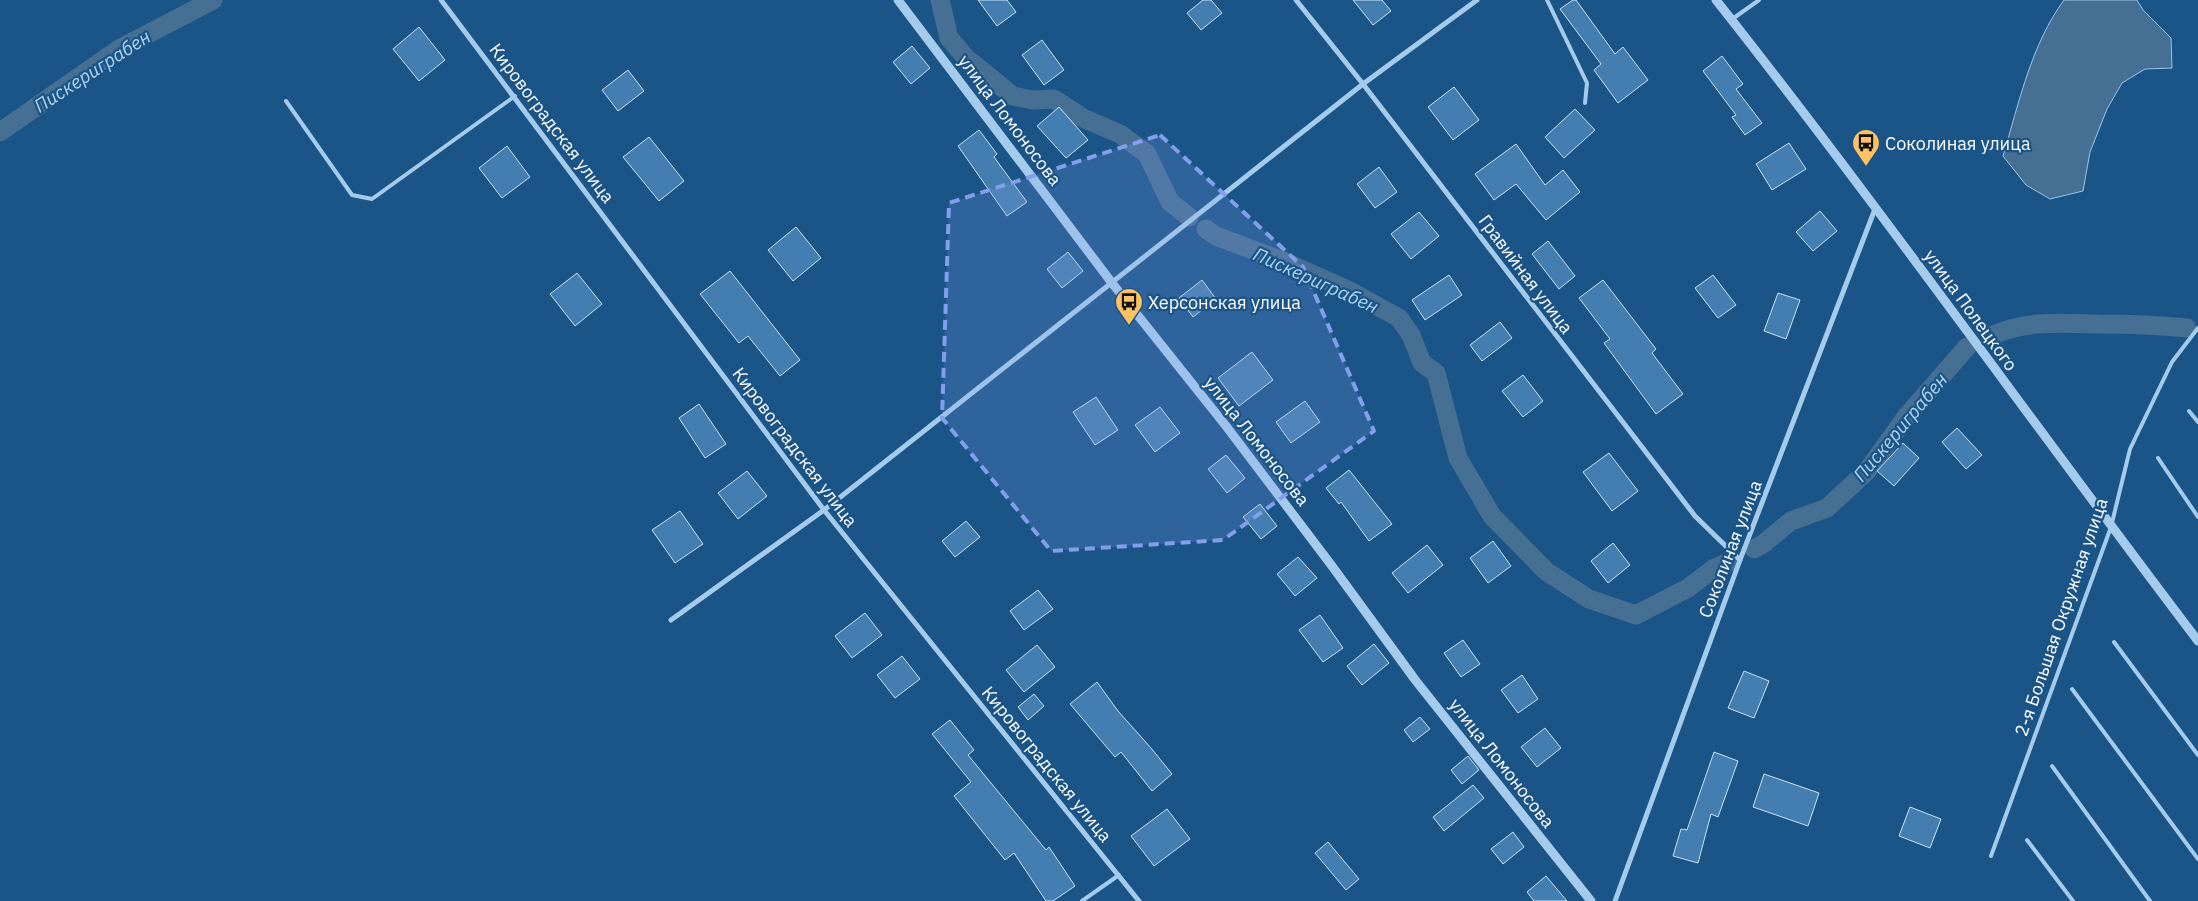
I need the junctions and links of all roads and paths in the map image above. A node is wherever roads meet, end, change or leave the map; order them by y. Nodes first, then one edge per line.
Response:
1 (441, 0) edge
2 (898, 0) edge
3 (1296, 0) edge
4 (1477, 0) edge
5 (1547, 0) edge
6 (1716, 0) edge
7 (1759, 0) edge
8 (1731, 20) junction
9 (1363, 84) junction
10 (515, 96) junction
11 (286, 102) dead end
12 (1585, 103) dead end
13 (1876, 208) junction
14 (1112, 283) junction
15 (2198, 328) edge
16 (2189, 411) dead end
17 (2198, 422) edge
18 (2158, 458) dead end
19 (824, 510) junction
20 (2198, 517) edge
21 (2111, 527) junction
22 (1740, 560) junction
23 (671, 620) dead end
24 (2198, 640) edge
25 (2114, 642) dead end
26 (2072, 690) dead end
27 (2198, 755) edge
28 (2052, 766) dead end
29 (2027, 840) dead end
30 (1991, 856) dead end
31 (2198, 859) edge
32 (1119, 875) junction
33 (1082, 901) edge
34 (1139, 901) edge
35 (1591, 901) edge
36 (1615, 901) edge
37 (2073, 901) edge
38 (2150, 901) edge

1 - 10 street, Кировоградская улица
2 - 14 street, улица Ломоносова
3 - 9 street, Гравийная улица
4 - 9 street
5 - 12 lane
6 - 8 street, улица Полецкого
7 - 8 lane
8 - 13 street, улица Полецкого
9 - 14 street
9 - 22 street, Гравийная улица
10 - 11 lane
10 - 19 street, Кировоградская улица
13 - 21 street, улица Полецкого
13 - 22 street, Соколиная улица
14 - 19 street
14 - 35 street, улица Ломоносова
15 - 21 lane, 2-я Большая Окружная улица
16 - 17 lane
18 - 20 lane
19 - 23 street
19 - 32 street, Кировоградская улица
21 - 24 street, улица Полецкого
21 - 30 lane, 2-я Большая Окружная улица
22 - 36 street, Соколиная улица
25 - 27 lane
26 - 31 lane
28 - 38 lane
29 - 37 lane
32 - 33 lane
32 - 34 street, Кировоградская улица

